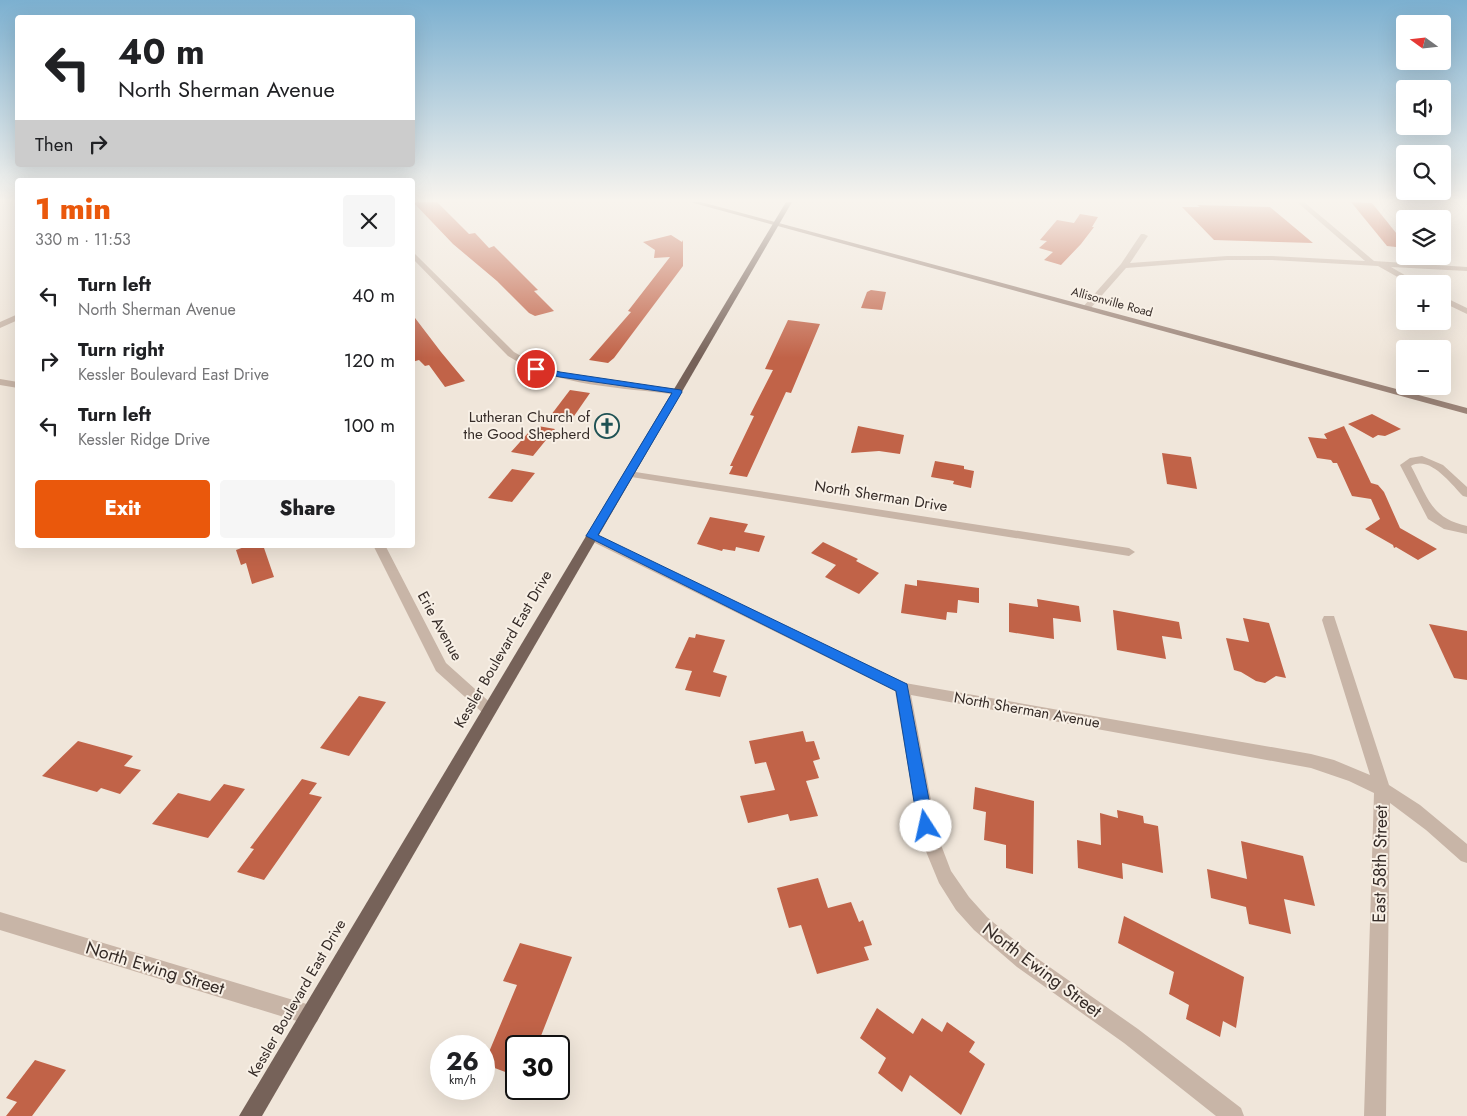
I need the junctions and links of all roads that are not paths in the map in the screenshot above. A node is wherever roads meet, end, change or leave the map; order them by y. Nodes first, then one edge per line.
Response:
1 (758, 254) edge
2 (887, 254) edge
3 (1132, 254) edge
4 (1363, 254) edge
5 (415, 256) edge
6 (1374, 263) junction
7 (1124, 266) junction
8 (1467, 270) edge
9 (1398, 275) edge
10 (1451, 303) edge
11 (1086, 308) junction
12 (1467, 312) edge
13 (15, 317) edge
14 (0, 324) edge
15 (0, 382) edge
16 (15, 384) edge
17 (678, 392) junction
18 (1467, 411) edge
19 (629, 474) junction
20 (1467, 493) edge
21 (1467, 530) edge
22 (591, 536) junction
23 (381, 548) edge
24 (1129, 552) dead end
25 (1329, 620) dead end
26 (902, 688) junction
27 (489, 710) junction
28 (1382, 788) junction
29 (1467, 855) edge
30 (0, 922) edge
31 (310, 1015) junction
32 (250, 1116) edge
33 (1233, 1116) edge
34 (1375, 1116) edge

1 - 17 main road, Kessler Boulevard East Drive
2 - 11 main road, Allisonville Road
3 - 7 street
4 - 6 street
5 - 17 street
6 - 7 street
6 - 8 street
6 - 9 street
7 - 11 street
10 - 12 street
11 - 18 main road, Allisonville Road
13 - 14 street
15 - 16 street
17 - 19 main road, Kessler Boulevard East Drive
19 - 22 main road, Kessler Boulevard East Drive
19 - 24 street, North Sherman Drive
20 - 21 street
22 - 26 street, North Sherman Avenue
22 - 27 main road, Kessler Boulevard East Drive
23 - 27 street, Erie Avenue
25 - 28 street, East 58th Street
26 - 28 street, North Sherman Avenue
26 - 33 street, North Ewing Street
27 - 31 main road, Kessler Boulevard East Drive
28 - 29 street, North Sherman Avenue
28 - 34 street, East 58th Street
30 - 31 street, North Ewing Street
31 - 32 main road, Kessler Boulevard East Drive

